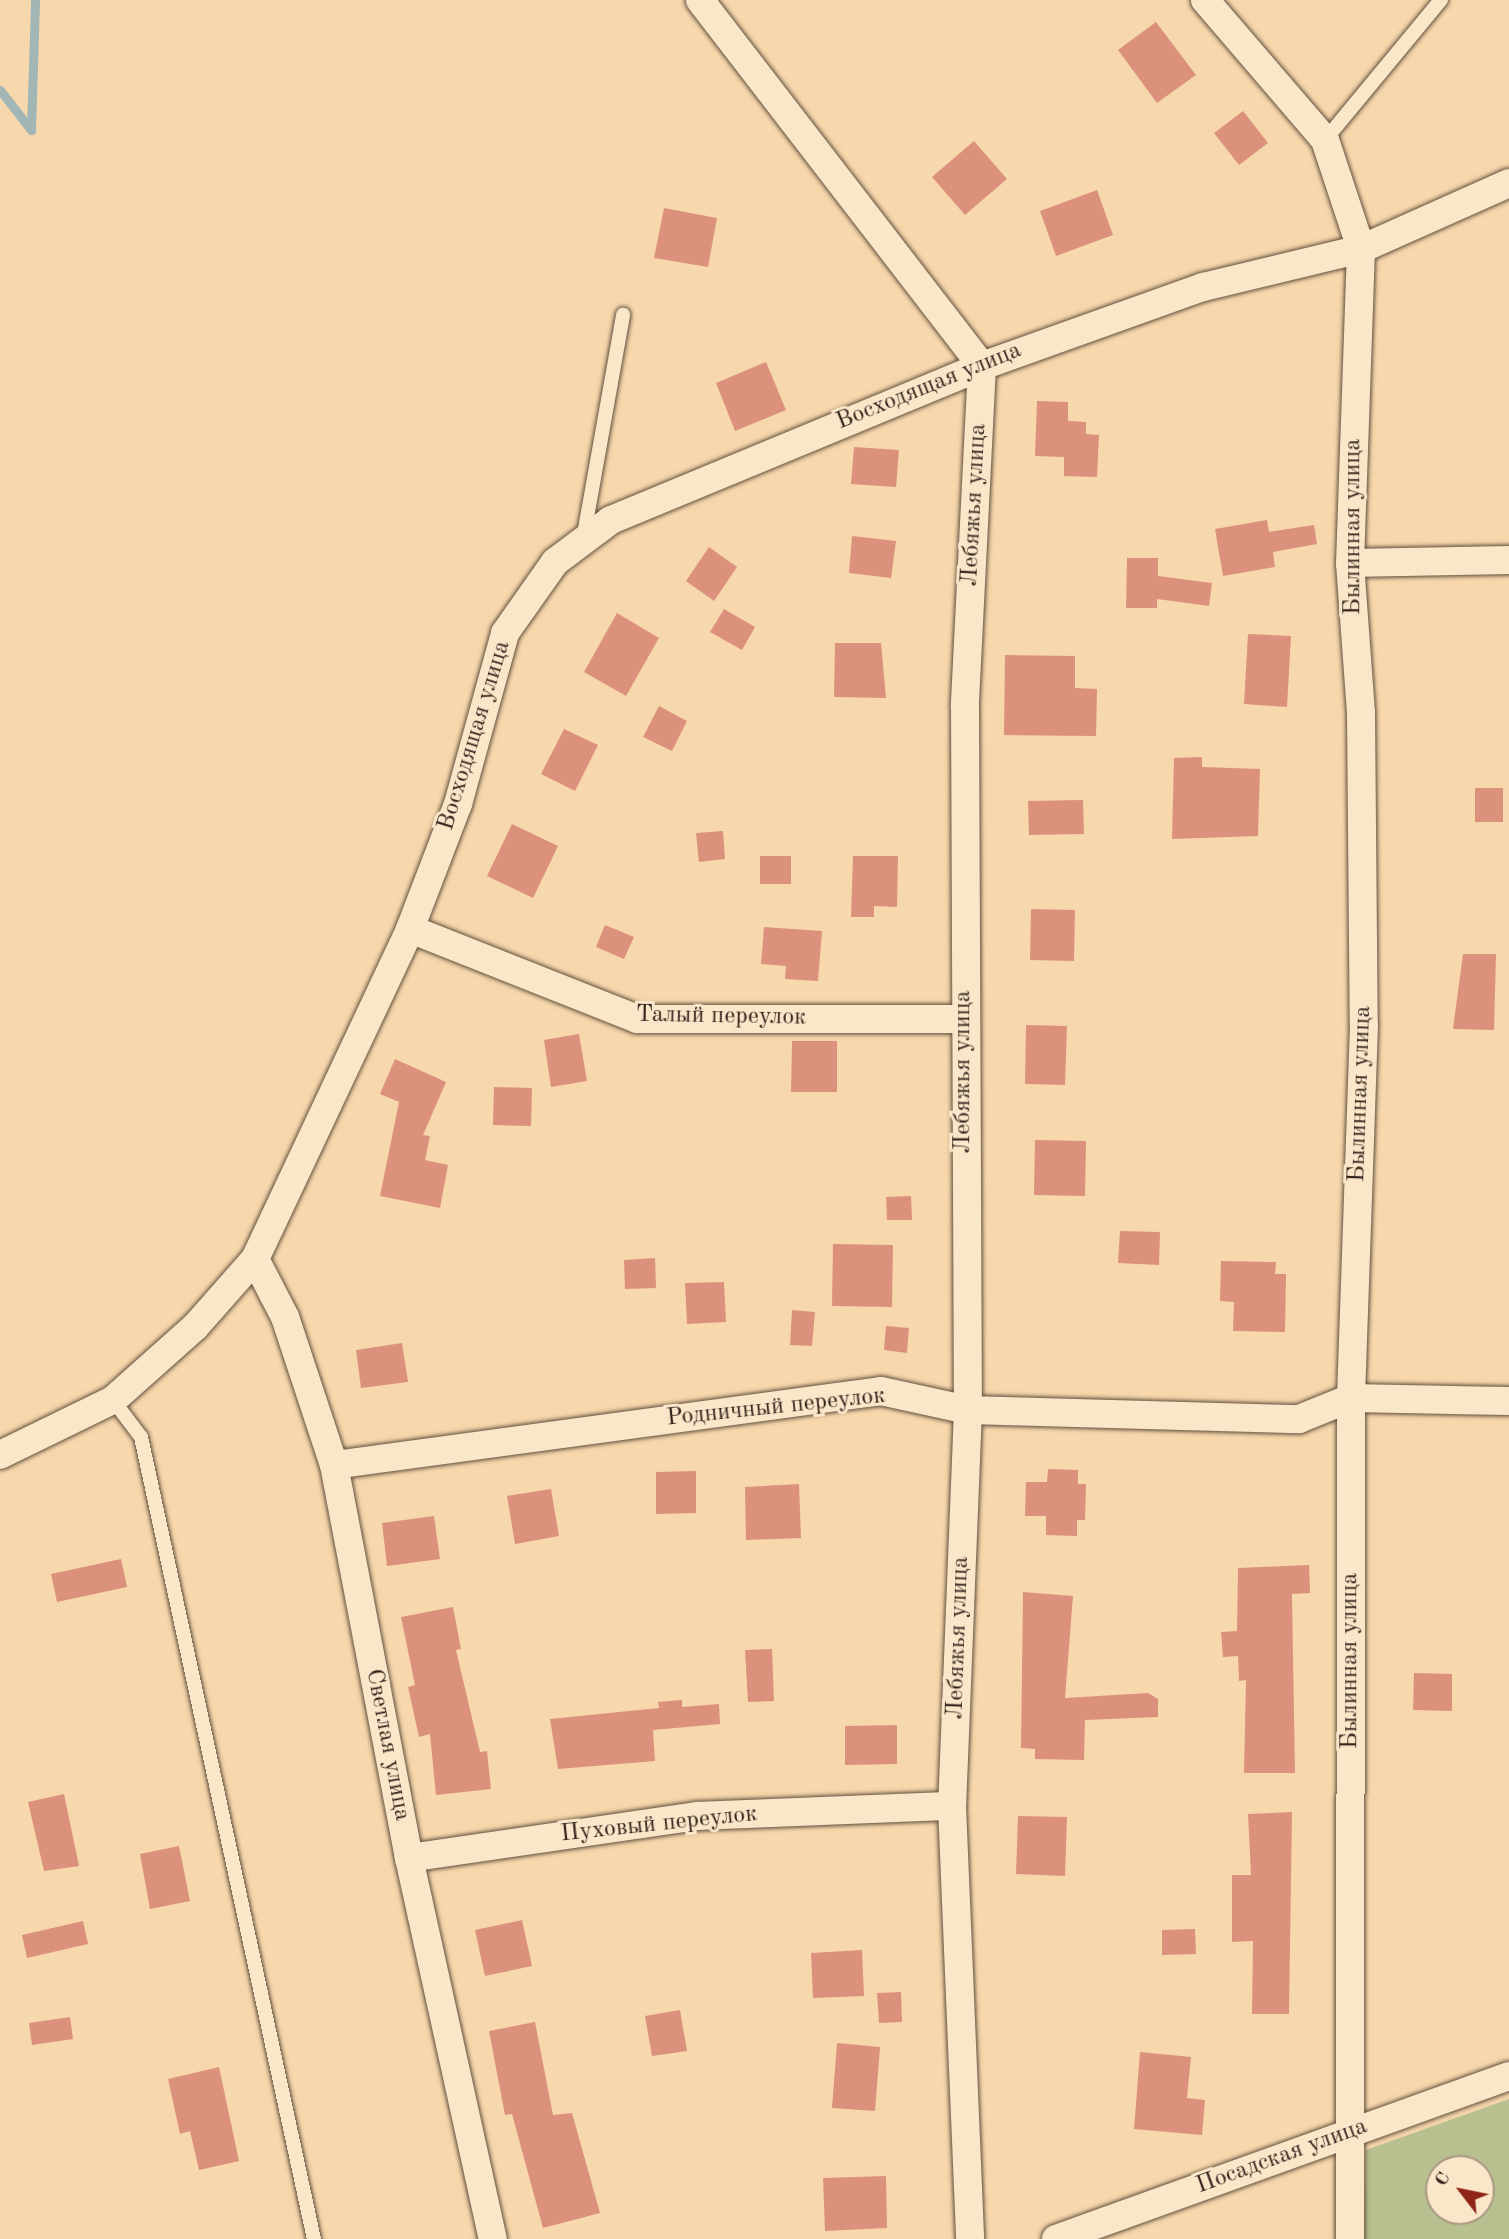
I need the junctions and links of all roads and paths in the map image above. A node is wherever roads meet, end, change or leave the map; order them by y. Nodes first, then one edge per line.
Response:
1 (700, 0) edge
2 (1205, 0) edge
3 (1441, 0) edge
4 (1325, 141) junction
5 (1509, 183) edge
6 (1361, 249) junction
7 (623, 315) dead end
8 (982, 366) junction
9 (583, 541) junction
10 (1509, 560) edge
11 (1350, 563) junction
12 (410, 929) junction
13 (964, 1019) junction
14 (255, 1259) junction
15 (1351, 1398) junction
16 (113, 1400) junction
17 (1509, 1401) edge
18 (968, 1410) junction
19 (0, 1455) edge
20 (334, 1465) junction
21 (952, 1807) junction
22 (409, 1858) junction
23 (1509, 2076) edge
24 (1350, 2132) junction
25 (314, 2239) edge
26 (493, 2239) edge
27 (971, 2239) edge
28 (1056, 2239) edge
29 (1350, 2239) edge

1 - 8 street
2 - 4 street, Былинная улица
3 - 4 lane
4 - 6 street, Былинная улица
5 - 6 street, Восходящая улица
6 - 8 street, Восходящая улица
6 - 11 street, Былинная улица
7 - 9 lane
8 - 9 street, Восходящая улица
8 - 13 street, Лебяжья улица
9 - 12 street, Восходящая улица
10 - 11 street
11 - 15 street, Былинная улица
12 - 13 street, Талый переулок
12 - 14 street, Восходящая улица
13 - 18 street, Лебяжья улица
14 - 16 street, Восходящая улица
14 - 20 street, Светлая улица
15 - 17 street, Родничный переулок
15 - 18 street, Родничный переулок
15 - 24 street, Былинная улица
16 - 19 street, Восходящая улица
16 - 25 lane
18 - 20 street, Родничный переулок
18 - 21 street, Лебяжья улица
20 - 22 street, Светлая улица
21 - 22 street, Пуховый переулок
21 - 27 street, Лебяжья улица
22 - 26 street, Светлая улица
23 - 24 street, Посадская улица
24 - 28 street, Посадская улица
24 - 29 street, Былинная улица

